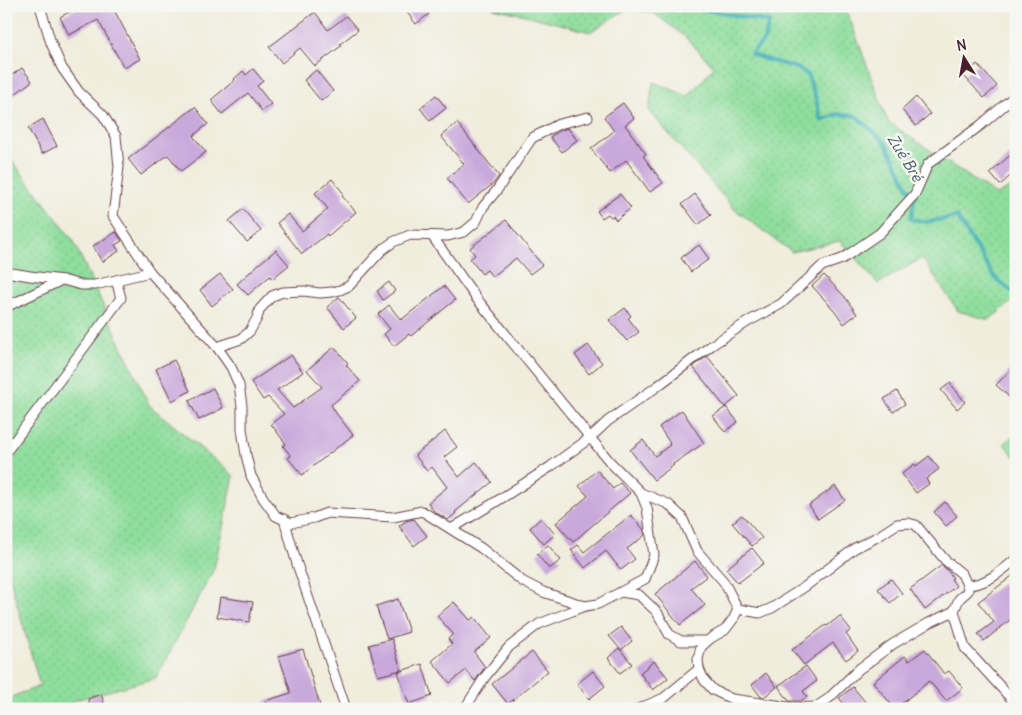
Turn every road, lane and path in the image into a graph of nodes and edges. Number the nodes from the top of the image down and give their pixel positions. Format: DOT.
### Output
graph roads {
  1 [pos="40,6"];
  2 [pos="1015,98"];
  3 [pos="588,117"];
  4 [pos="432,236"];
  5 [pos="6,272"];
  6 [pos="150,272"];
  7 [pos="63,280"];
  8 [pos="116,280"];
  9 [pos="6,307"];
  10 [pos="218,346"];
  11 [pos="590,438"];
  12 [pos="6,452"];
  13 [pos="641,492"];
  14 [pos="284,519"];
  15 [pos="451,529"];
  16 [pos="1016,559"];
  17 [pos="967,585"];
  18 [pos="621,592"];
  19 [pos="585,606"];
  20 [pos="738,609"];
  21 [pos="954,611"];
  22 [pos="707,641"];
  23 [pos="699,669"];
  24 [pos="1016,704"];
  25 [pos="753,705"];
  26 [pos="346,709"];
  27 [pos="463,709"];
  28 [pos="638,709"];
  1 -- 6 [label="street"];
  2 -- 11 [label="street"];
  3 -- 4 [label="street"];
  4 -- 10 [label="street"];
  4 -- 11 [label="street"];
  5 -- 7 [label="street"];
  6 -- 8 [label="street"];
  6 -- 10 [label="street"];
  7 -- 8 [label="street"];
  7 -- 9 [label="street"];
  8 -- 12 [label="street"];
  10 -- 14 [label="street"];
  11 -- 13 [label="street"];
  11 -- 15 [label="street"];
  13 -- 18 [label="street"];
  13 -- 20 [label="street"];
  14 -- 15 [label="street"];
  14 -- 26 [label="street"];
  15 -- 19 [label="street"];
  16 -- 17 [label="street"];
  17 -- 20 [label="street"];
  17 -- 21 [label="street"];
  18 -- 19 [label="street"];
  18 -- 22 [label="street"];
  19 -- 27 [label="street"];
  20 -- 22 [label="street"];
  21 -- 24 [label="street"];
  21 -- 25 [label="street"];
  22 -- 23 [label="street"];
  23 -- 25 [label="street"];
  23 -- 28 [label="street"];
}
